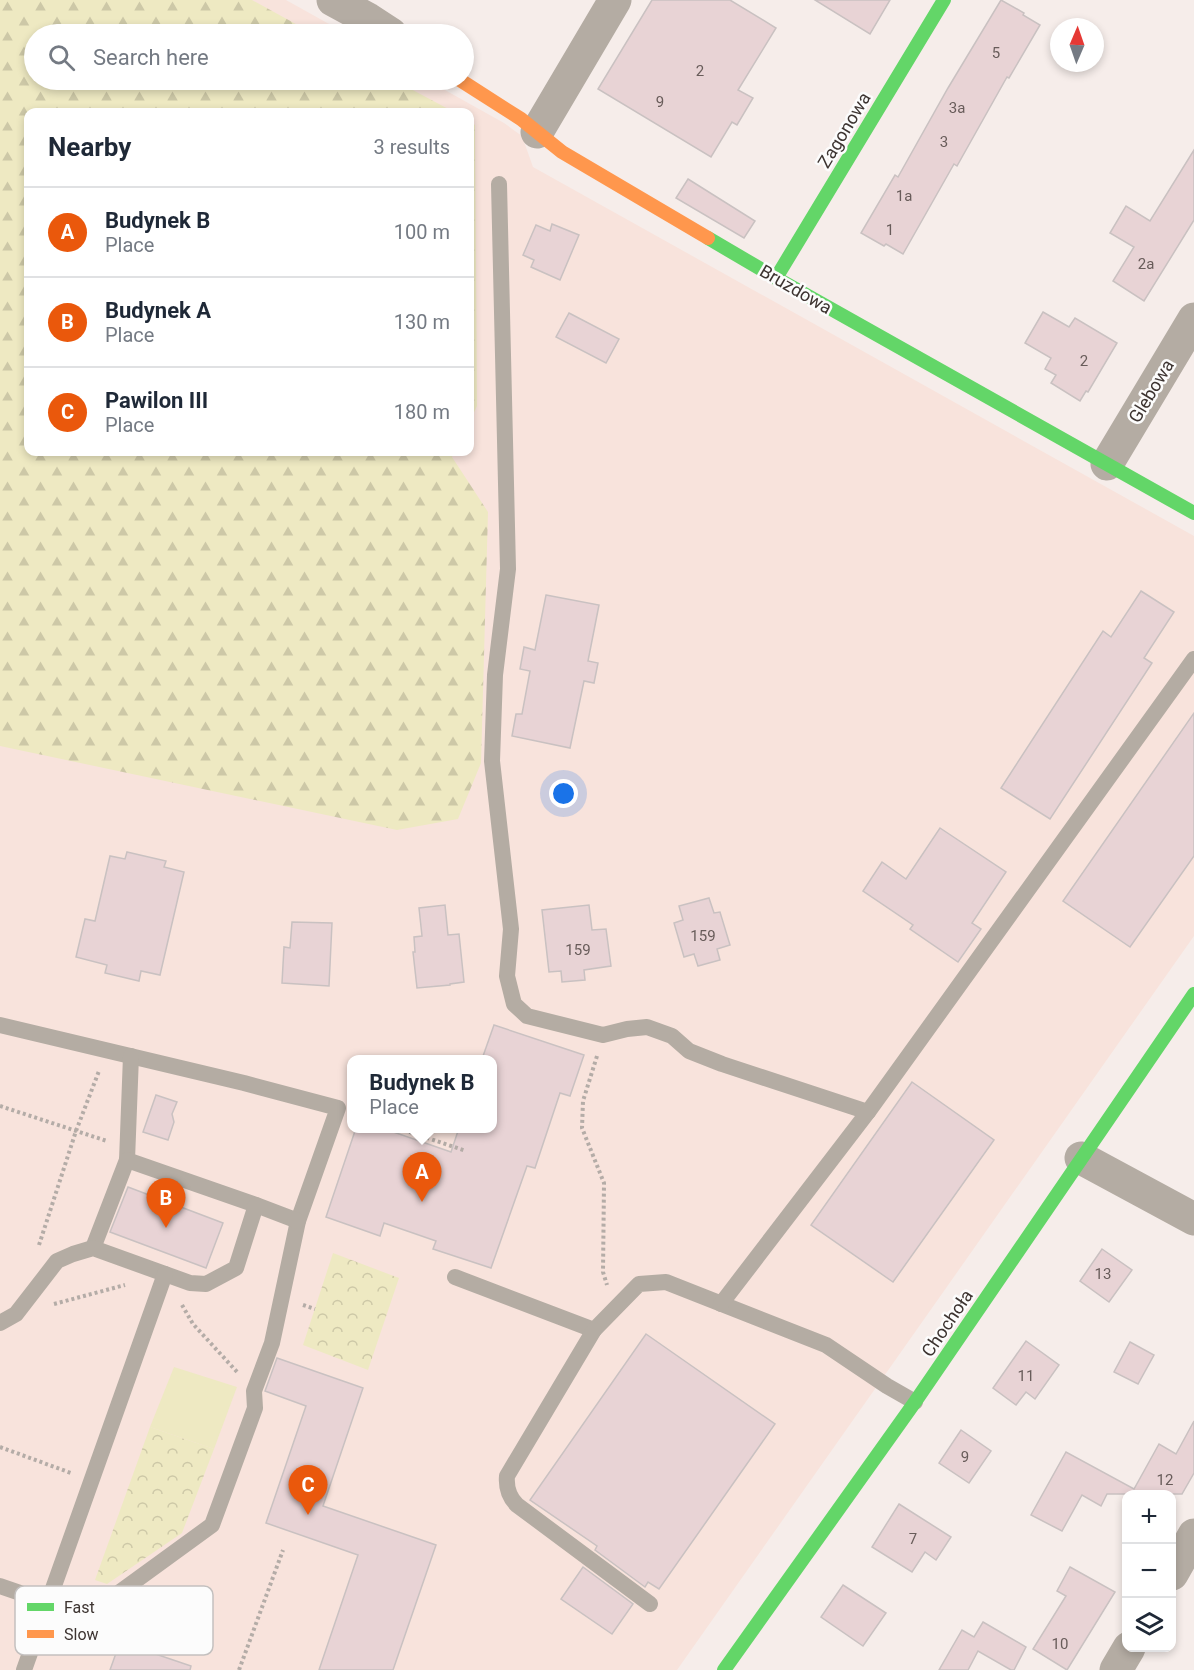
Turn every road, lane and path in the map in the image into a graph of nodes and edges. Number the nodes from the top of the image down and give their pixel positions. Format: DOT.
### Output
graph roads {
  1 [pos="333,0"];
  2 [pos="615,0"];
  3 [pos="944,0"];
  4 [pos="379,18"];
  5 [pos="474,89"];
  6 [pos="537,132"];
  7 [pos="499,184"];
  8 [pos="776,278"];
  9 [pos="1194,319"];
  10 [pos="1107,464"];
  11 [pos="1194,513"];
  12 [pos="1194,659"];
  13 [pos="1194,994"];
  14 [pos="0,1025"];
  15 [pos="603,1035"];
  16 [pos="106,1050"];
  17 [pos="131,1056"];
  18 [pos="0,1106"];
  19 [pos="868,1112"];
  20 [pos="76,1131"];
  21 [pos="413,1133"];
  22 [pos="466,1151"];
  23 [pos="127,1154"];
  24 [pos="1081,1158"];
  25 [pos="256,1205"];
  26 [pos="1194,1219"];
  27 [pos="298,1221"];
  28 [pos="93,1248"];
  29 [pos="37,1250"];
  30 [pos="165,1274"];
  31 [pos="455,1277"];
  32 [pos="721,1304"];
  33 [pos="615,1309"];
  34 [pos="16,1314"];
  35 [pos="0,1323"];
  36 [pos="594,1330"];
  37 [pos="254,1391"];
  38 [pos="915,1402"];
  39 [pos="0,1447"];
  40 [pos="91,1480"];
  41 [pos="1194,1535"];
  42 [pos="283,1550"];
  43 [pos="1176,1567"];
  44 [pos="0,1586"];
  45 [pos="54,1586"];
  46 [pos="128,1586"];
  47 [pos="15,1591"];
  48 [pos="650,1604"];
  49 [pos="1126,1652"];
  50 [pos="29,1655"];
  51 [pos="24,1670"];
  52 [pos="239,1670"];
  53 [pos="724,1670"];
  54 [pos="1116,1670"];
  1 -- 4 [label="street"];
  2 -- 6 [label="street"];
  3 -- 8 [label="street, Zagonowa"];
  5 -- 6 [label="street, Bruzdowa"];
  6 -- 8 [label="street, Bruzdowa"];
  7 -- 15 [label="lane"];
  8 -- 10 [label="street, Bruzdowa"];
  9 -- 10 [label="street, Glebowa"];
  10 -- 11 [label="street, Bruzdowa"];
  12 -- 19 [label="lane"];
  13 -- 24 [label="street, Chochoła"];
  14 -- 16 [label="lane"];
  15 -- 19 [label="lane"];
  15 -- 33 [label="path"];
  16 -- 17 [label="lane"];
  16 -- 20 [label="path"];
  17 -- 23 [label="lane"];
  17 -- 27 [label="lane"];
  18 -- 20 [label="path"];
  19 -- 32 [label="lane"];
  20 -- 23 [label="path"];
  20 -- 29 [label="path"];
  21 -- 22 [label="path"];
  23 -- 25 [label="lane"];
  23 -- 28 [label="lane"];
  24 -- 26 [label="street"];
  24 -- 38 [label="street, Chochoła"];
  25 -- 27 [label="lane"];
  25 -- 30 [label="lane"];
  27 -- 37 [label="lane"];
  28 -- 30 [label="lane"];
  28 -- 34 [label="lane"];
  30 -- 34 [label="path"];
  30 -- 37 [label="path"];
  30 -- 40 [label="lane"];
  31 -- 36 [label="lane"];
  32 -- 33 [label="lane"];
  32 -- 38 [label="lane"];
  33 -- 36 [label="lane"];
  34 -- 35 [label="lane"];
  36 -- 48 [label="lane"];
  37 -- 46 [label="lane"];
  38 -- 53 [label="street, Chochoła"];
  39 -- 40 [label="path"];
  40 -- 45 [label="lane"];
  41 -- 43 [label="street"];
  42 -- 52 [label="path"];
  44 -- 47 [label="lane"];
  49 -- 54 [label="street"];
  50 -- 51 [label="lane"];
}
